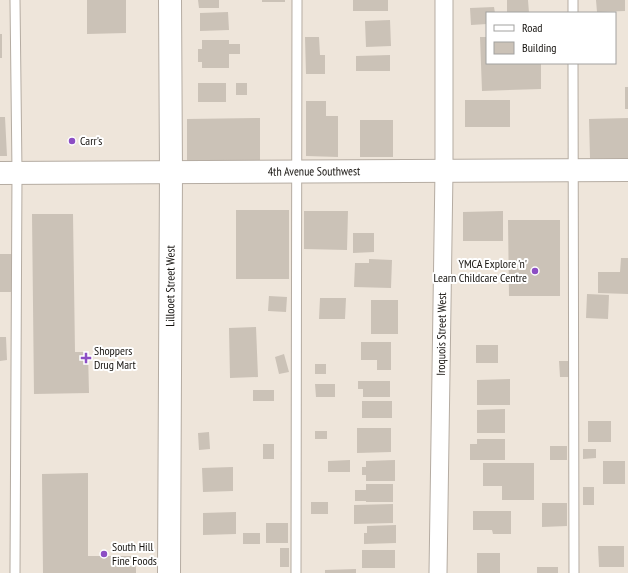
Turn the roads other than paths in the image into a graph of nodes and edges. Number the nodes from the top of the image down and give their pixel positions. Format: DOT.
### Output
graph roads {
  1 [pos="15,0"];
  2 [pos="170,0"];
  3 [pos="297,0"];
  4 [pos="444,0"];
  5 [pos="573,0"];
  6 [pos="573,12"];
  7 [pos="573,64"];
  8 [pos="296,170"];
  9 [pos="573,170"];
  10 [pos="628,170"];
  11 [pos="444,171"];
  12 [pos="171,172"];
  13 [pos="9,173"];
  14 [pos="15,573"];
  15 [pos="169,573"];
  16 [pos="296,573"];
  17 [pos="438,573"];
  18 [pos="574,573"];
  1 -- 13 [label="lane"];
  2 -- 12 [label="street, Lillooet Street West"];
  3 -- 8 [label="lane"];
  4 -- 11 [label="street, Iroquois Street West"];
  5 -- 6 [label="lane"];
  7 -- 9 [label="lane"];
  8 -- 11 [label="street, 4th Avenue Southwest"];
  8 -- 12 [label="street, 4th Avenue Southwest"];
  8 -- 16 [label="lane"];
  9 -- 10 [label="street, 4th Avenue Southwest"];
  9 -- 11 [label="street, 4th Avenue Southwest"];
  9 -- 18 [label="lane"];
  11 -- 17 [label="street, Iroquois Street West"];
  12 -- 13 [label="street, 4th Avenue Southwest"];
  12 -- 15 [label="street, Lillooet Street West"];
  13 -- 14 [label="lane"];
}
